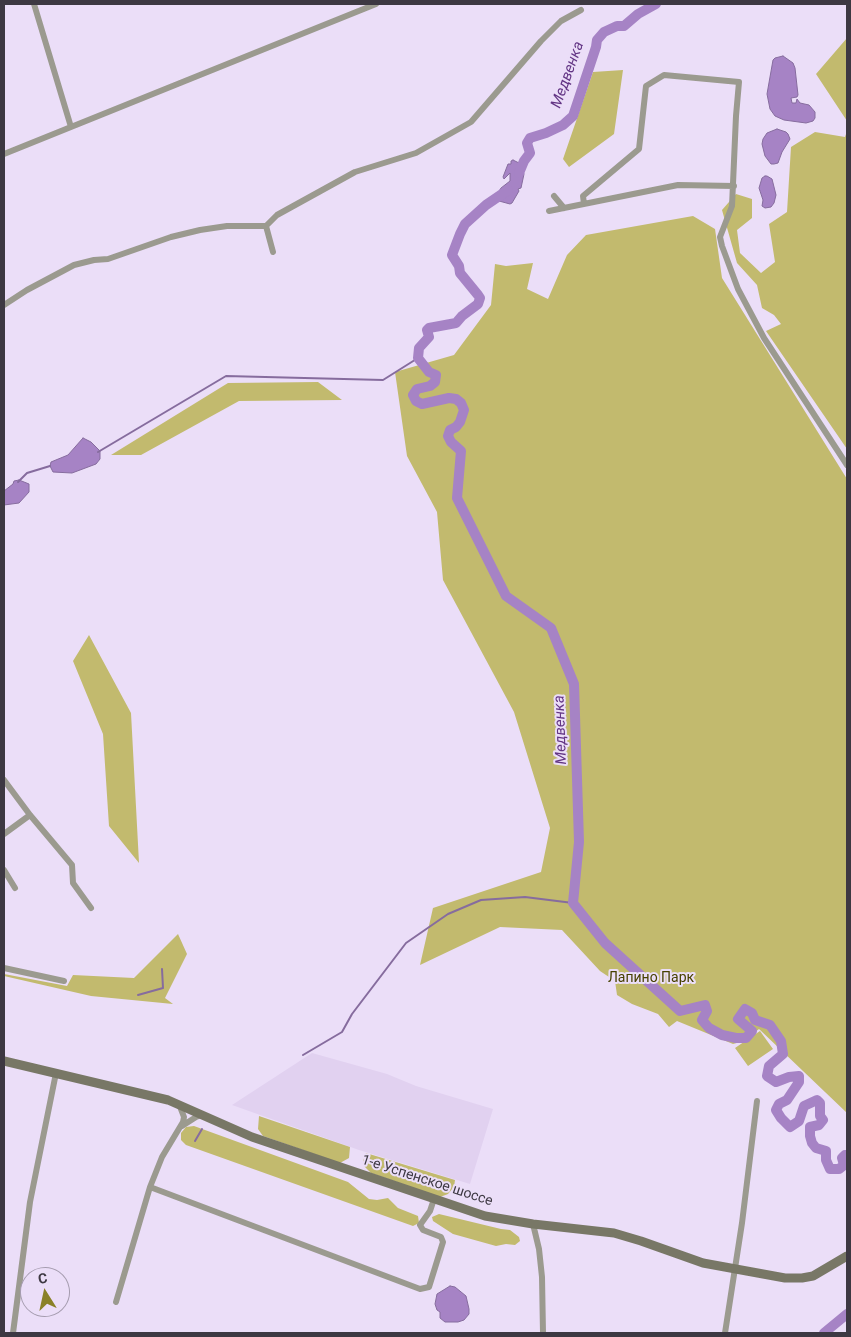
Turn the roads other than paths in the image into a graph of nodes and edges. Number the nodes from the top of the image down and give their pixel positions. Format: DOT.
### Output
graph roads {
  1 [pos="34,4"];
  2 [pos="376,4"];
  3 [pos="581,10"];
  4 [pos="71,127"];
  5 [pos="4,154"];
  6 [pos="734,186"];
  7 [pos="554,196"];
  8 [pos="584,204"];
  9 [pos="564,208"];
  10 [pos="549,211"];
  11 [pos="266,226"];
  12 [pos="273,252"];
  13 [pos="4,305"];
  14 [pos="847,465"];
  15 [pos="4,780"];
  16 [pos="30,815"];
  17 [pos="4,834"];
  18 [pos="4,870"];
  19 [pos="15,888"];
  20 [pos="91,908"];
  21 [pos="4,968"];
  22 [pos="64,981"];
  23 [pos="4,1061"];
  24 [pos="56,1073"];
  25 [pos="757,1100"];
  26 [pos="179,1104"];
  27 [pos="201,1115"];
  28 [pos="181,1126"];
  29 [pos="150,1187"];
  30 [pos="434,1199"];
  31 [pos="533,1224"];
  32 [pos="847,1256"];
  33 [pos="735,1270"];
  34 [pos="116,1302"];
  35 [pos="13,1333"];
  36 [pos="543,1333"];
  37 [pos="725,1333"];
  1 -- 4 [label="street"];
  2 -- 4 [label="street"];
  3 -- 11 [label="street"];
  4 -- 5 [label="street"];
  6 -- 8 [label="street"];
  6 -- 8 [label="street"];
  6 -- 14 [label="street"];
  7 -- 9 [label="street"];
  8 -- 9 [label="street"];
  9 -- 10 [label="street"];
  11 -- 12 [label="street"];
  11 -- 13 [label="street"];
  15 -- 16 [label="street"];
  16 -- 17 [label="street"];
  16 -- 20 [label="street"];
  18 -- 19 [label="street"];
  21 -- 22 [label="street"];
  23 -- 24 [label="main road, 1-е Успенское шоссе"];
  24 -- 26 [label="main road, 1-е Успенское шоссе"];
  24 -- 35 [label="street"];
  25 -- 33 [label="street"];
  26 -- 27 [label="main road, 1-е Успенское шоссе"];
  26 -- 28 [label="street"];
  27 -- 28 [label="street"];
  27 -- 30 [label="main road, 1-е Успенское шоссе"];
  28 -- 29 [label="street"];
  29 -- 30 [label="street"];
  29 -- 34 [label="street"];
  30 -- 31 [label="main road, 1-е Успенское шоссе"];
  31 -- 33 [label="main road, 1-е Успенское шоссе"];
  31 -- 36 [label="street"];
  32 -- 33 [label="main road, 1-е Успенское шоссе"];
  33 -- 37 [label="street"];
}
